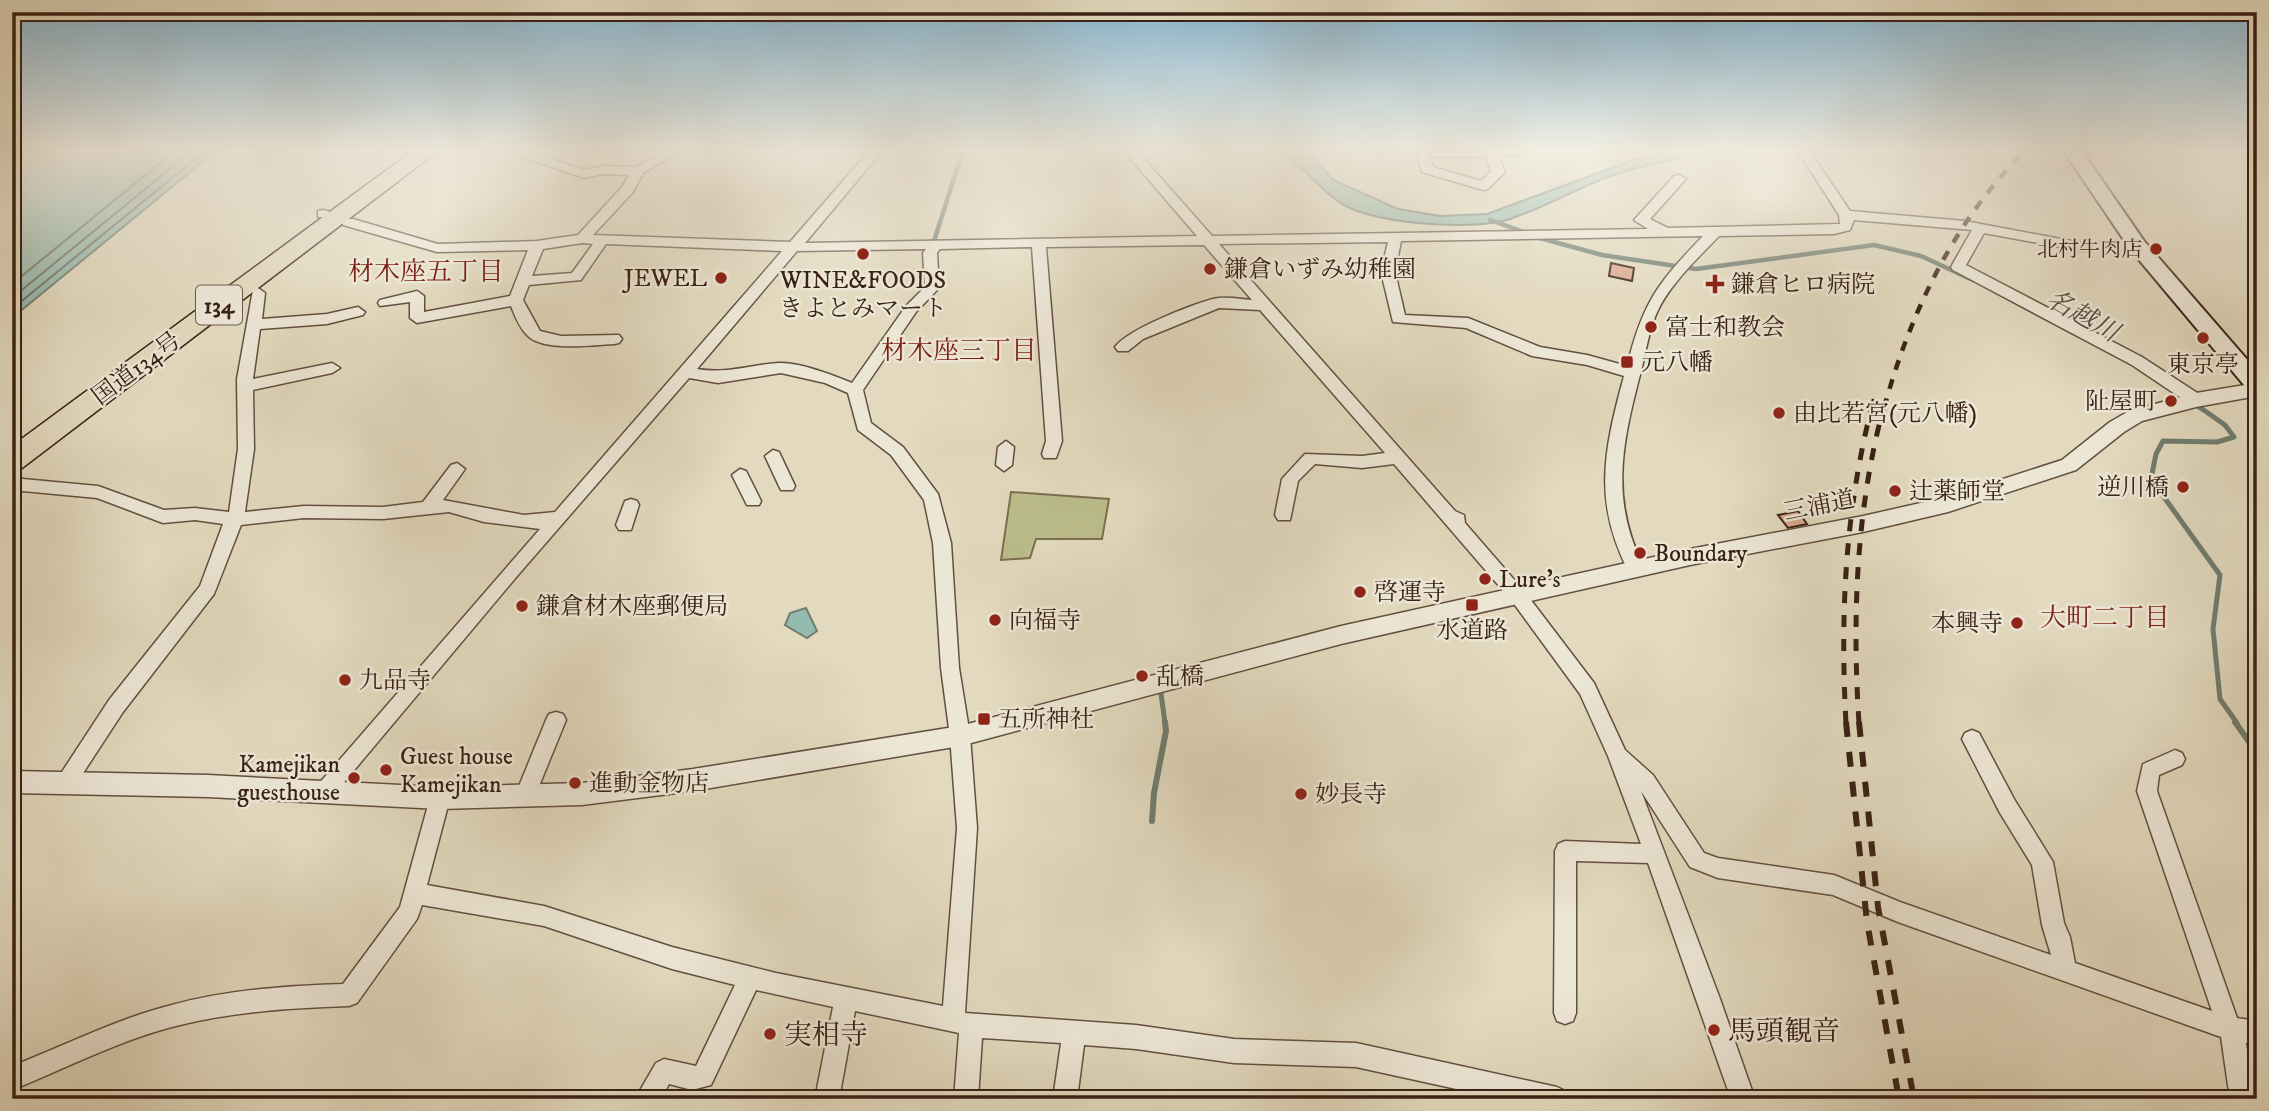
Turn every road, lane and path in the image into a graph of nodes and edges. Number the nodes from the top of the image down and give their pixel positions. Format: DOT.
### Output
graph roads {
  1 [pos="359,202"];
  2 [pos="616,202"];
  3 [pos="833,202"];
  4 [pos="1173,202"];
  5 [pos="1658,202"];
  6 [pos="1837,202"];
  7 [pos="2107,202"];
  8 [pos="1846,215"];
  9 [pos="348,222"];
  10 [pos="1980,228"];
  11 [pos="1714,233"];
  12 [pos="1669,234"];
  13 [pos="582,239"];
  14 [pos="603,239"];
  15 [pos="1395,239"];
  16 [pos="1206,240"];
  17 [pos="1039,244"];
  18 [pos="537,245"];
  19 [pos="929,246"];
  20 [pos="2137,246"];
  21 [pos="795,247"];
  22 [pos="525,281"];
  23 [pos="258,293"];
  24 [pos="516,300"];
  25 [pos="385,303"];
  26 [pos="1262,305"];
  27 [pos="358,312"];
  28 [pos="255,324"];
  29 [pos="614,339"];
  30 [pos="1123,347"];
  31 [pos="332,368"];
  32 [pos="685,372"];
  33 [pos="1632,373"];
  34 [pos="245,386"];
  35 [pos="2257,387"];
  36 [pos="855,390"];
  37 [pos="2191,402"];
  38 [pos="1006,447"];
  39 [pos="1050,454"];
  40 [pos="773,456"];
  41 [pos="1397,458"];
  42 [pos="12,461"];
  43 [pos="1004,465"];
  44 [pos="457,469"];
  45 [pos="740,475"];
  46 [pos="19,485"];
  47 [pos="787,486"];
  48 [pos="753,501"];
  49 [pos="631,505"];
  50 [pos="428,508"];
  51 [pos="1284,514"];
  52 [pos="561,517"];
  53 [pos="236,519"];
  54 [pos="625,525"];
  55 [pos="1636,569"];
  56 [pos="1518,596"];
  57 [pos="556,720"];
  58 [pos="960,736"];
  59 [pos="1972,739"];
  60 [pos="1618,756"];
  61 [pos="2175,759"];
  62 [pos="12,782"];
  63 [pos="65,783"];
  64 [pos="323,793"];
  65 [pos="525,796"];
  66 [pos="440,798"];
  67 [pos="1655,853"];
  68 [pos="414,893"];
  69 [pos="2065,971"];
  70 [pos="750,977"];
  71 [pos="846,998"];
  72 [pos="1566,1013"];
  73 [pos="962,1023"];
  74 [pos="2228,1028"];
  75 [pos="1074,1033"];
  76 [pos="2257,1033"];
  77 [pos="12,1078"];
  78 [pos="647,1099"];
  79 [pos="827,1099"];
  80 [pos="966,1099"];
  81 [pos="1065,1099"];
  82 [pos="1557,1099"];
  83 [pos="1743,1099"];
  84 [pos="2242,1099"];
  1 -- 42 [label="highway, 国道134号 / 134"];
  2 -- 13 [label="street"];
  3 -- 21 [label="street"];
  4 -- 16 [label="street"];
  5 -- 12 [label="street"];
  6 -- 8 [label="street"];
  7 -- 20 [label="main road"];
  8 -- 10 [label="street"];
  8 -- 11 [label="street"];
  9 -- 18 [label="street"];
  10 -- 20 [label="street"];
  10 -- 37 [label="street"];
  11 -- 12 [label="street"];
  11 -- 33 [label="street"];
  12 -- 15 [label="street"];
  13 -- 14 [label="street"];
  13 -- 18 [label="street"];
  14 -- 21 [label="street"];
  14 -- 22 [label="street"];
  15 -- 16 [label="street"];
  15 -- 33 [label="street"];
  16 -- 17 [label="street"];
  16 -- 26 [label="street"];
  17 -- 19 [label="street"];
  17 -- 39 [label="street"];
  18 -- 22 [label="street"];
  19 -- 21 [label="street"];
  19 -- 36 [label="street"];
  20 -- 35 [label="main road"];
  21 -- 32 [label="street"];
  22 -- 24 [label="street"];
  23 -- 28 [label="street"];
  24 -- 25 [label="street"];
  24 -- 29 [label="street"];
  26 -- 30 [label="street"];
  26 -- 41 [label="street"];
  27 -- 28 [label="street"];
  28 -- 34 [label="street"];
  31 -- 34 [label="street"];
  32 -- 36 [label="street"];
  32 -- 52 [label="street"];
  33 -- 55 [label="street"];
  34 -- 53 [label="street"];
  35 -- 37 [label="street, 三浦道"];
  36 -- 58 [label="street"];
  37 -- 55 [label="street, 三浦道"];
  38 -- 43 [label="street"];
  40 -- 47 [label="street"];
  41 -- 51 [label="street"];
  41 -- 56 [label="street"];
  44 -- 50 [label="street"];
  45 -- 48 [label="street"];
  46 -- 53 [label="street"];
  49 -- 54 [label="street"];
  50 -- 52 [label="street"];
  50 -- 53 [label="street"];
  52 -- 64 [label="street"];
  53 -- 63 [label="street"];
  55 -- 56 [label="street, 三浦道"];
  56 -- 58 [label="street, 三浦道"];
  56 -- 60 [label="street"];
  57 -- 65 [label="street"];
  58 -- 65 [label="street, 三浦道"];
  58 -- 73 [label="street"];
  59 -- 69 [label="street"];
  60 -- 67 [label="street"];
  60 -- 69 [label="street"];
  61 -- 74 [label="street"];
  62 -- 63 [label="street, 三浦道"];
  63 -- 64 [label="street, 三浦道"];
  64 -- 66 [label="street, 三浦道"];
  65 -- 66 [label="street, 三浦道"];
  66 -- 68 [label="street"];
  67 -- 72 [label="street"];
  67 -- 83 [label="street"];
  68 -- 70 [label="street"];
  68 -- 77 [label="street"];
  69 -- 74 [label="street"];
  70 -- 71 [label="street"];
  70 -- 78 [label="street"];
  71 -- 73 [label="street"];
  71 -- 79 [label="street"];
  73 -- 75 [label="street"];
  73 -- 80 [label="street"];
  74 -- 76 [label="street"];
  74 -- 84 [label="street"];
  75 -- 81 [label="street"];
  75 -- 82 [label="street"];
}
